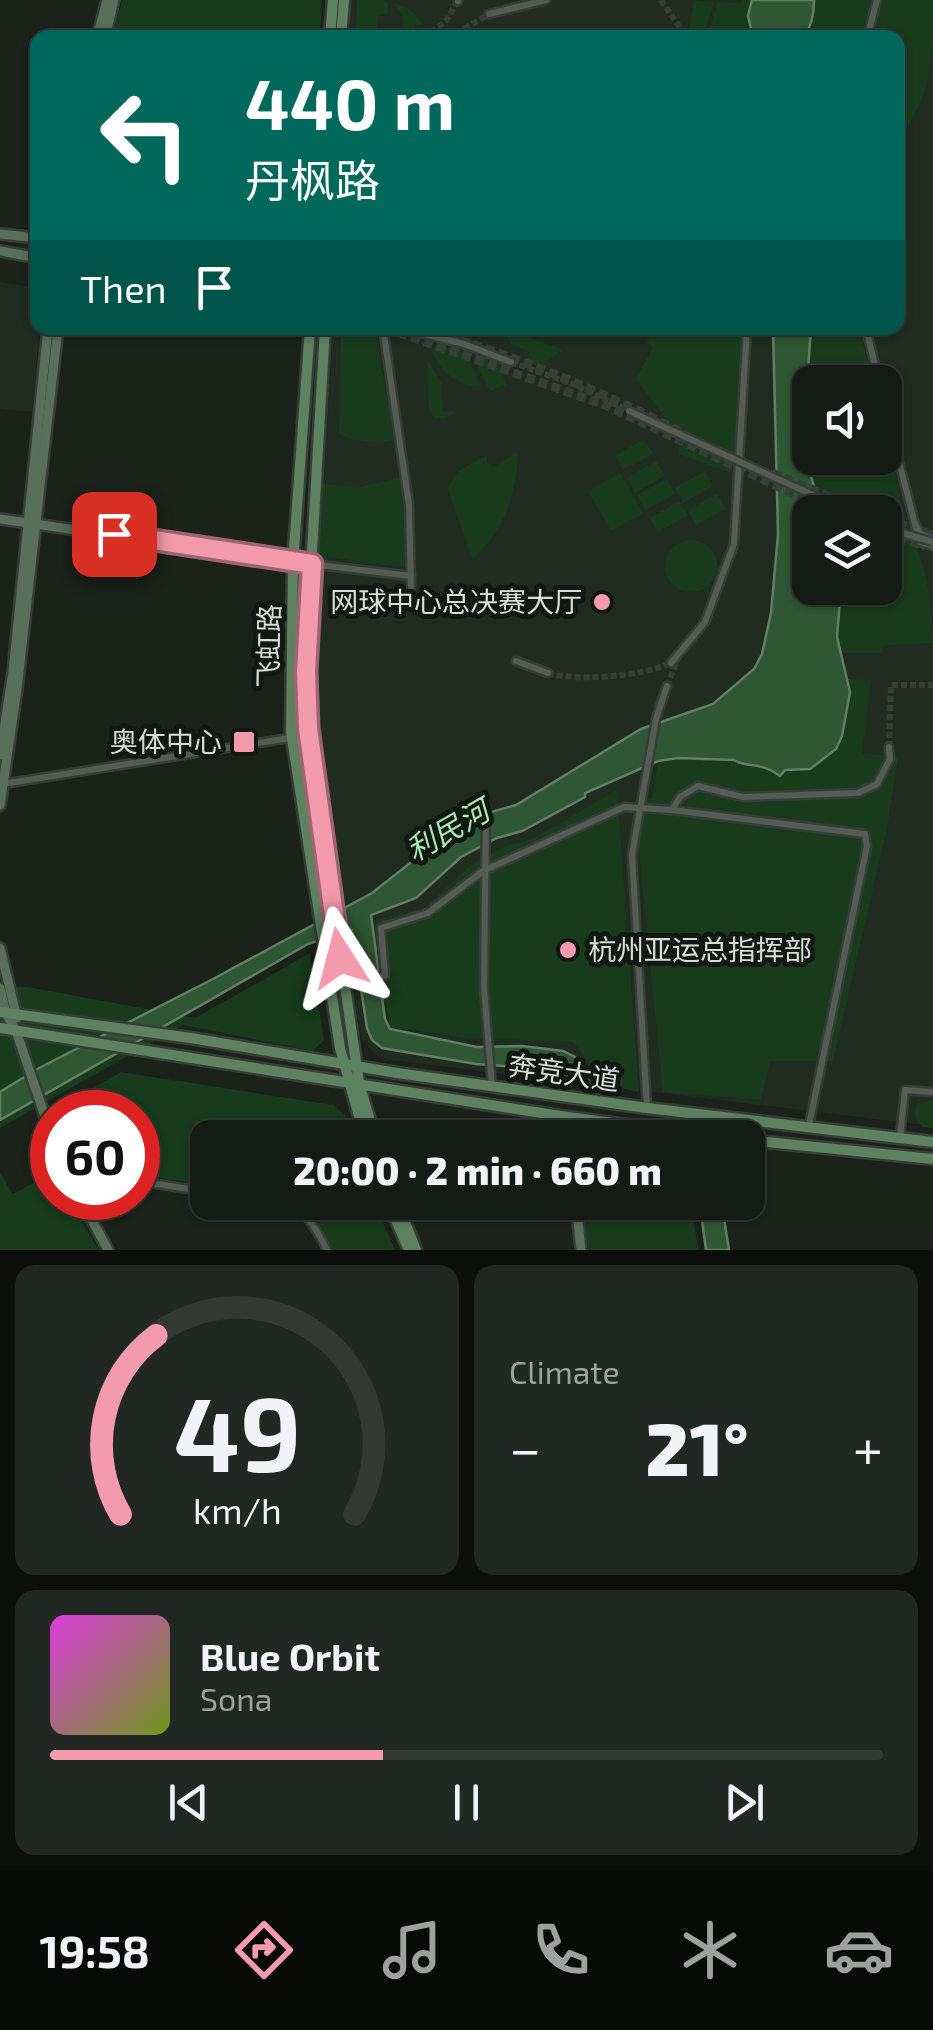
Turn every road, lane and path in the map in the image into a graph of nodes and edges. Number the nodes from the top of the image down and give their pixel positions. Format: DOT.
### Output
graph roads {
  1 [pos="111,0"];
  2 [pos="333,0"];
  3 [pos="344,0"];
  4 [pos="546,0"];
  5 [pos="877,0"];
  6 [pos="489,14"];
  7 [pos="100,30"];
  8 [pos="106,30"];
  9 [pos="331,30"];
  10 [pos="342,30"];
  11 [pos="868,30"];
  12 [pos="0,234"];
  13 [pos="30,237"];
  14 [pos="0,250"];
  15 [pos="30,256"];
  16 [pos="47,335"];
  17 [pos="57,335"];
  18 [pos="309,335"];
  19 [pos="325,335"];
  20 [pos="384,335"];
  21 [pos="429,335"];
  22 [pos="747,335"];
  23 [pos="868,335"];
  24 [pos="511,362"];
  25 [pos="875,365"];
  26 [pos="628,411"];
  27 [pos="902,473"];
  28 [pos="813,495"];
  29 [pos="0,518"];
  30 [pos="31,523"];
  31 [pos="902,533"];
  32 [pos="933,542"];
  33 [pos="292,562"];
  34 [pos="312,564"];
  35 [pos="411,576"];
  36 [pos="411,587"];
  37 [pos="516,661"];
  38 [pos="675,661"];
  39 [pos="548,673"];
  40 [pos="667,686"];
  41 [pos="308,735"];
  42 [pos="292,737"];
  43 [pos="889,747"];
  44 [pos="0,755"];
  45 [pos="3,784"];
  46 [pos="0,805"];
  47 [pos="486,808"];
  48 [pos="641,810"];
  49 [pos="672,810"];
  50 [pos="483,870"];
  51 [pos="0,948"];
  52 [pos="348,978"];
  53 [pos="0,988"];
  54 [pos="8,1014"];
  55 [pos="0,1028"];
  56 [pos="16,1031"];
  57 [pos="350,1066"];
  58 [pos="354,1082"];
  59 [pos="492,1086"];
  60 [pos="36,1090"];
  61 [pos="933,1092"];
  62 [pos="647,1108"];
  63 [pos="361,1120"];
  64 [pos="368,1120"];
  65 [pos="590,1120"];
  66 [pos="810,1125"];
  67 [pos="900,1137"];
  68 [pos="765,1142"];
  69 [pos="933,1142"];
  70 [pos="933,1159"];
  71 [pos="160,1184"];
  72 [pos="190,1189"];
  73 [pos="92,1220"];
  74 [pos="311,1220"];
  75 [pos="396,1220"];
  76 [pos="404,1220"];
  77 [pos="578,1220"];
  78 [pos="108,1250"];
  79 [pos="327,1250"];
  80 [pos="409,1250"];
  81 [pos="416,1250"];
  82 [pos="581,1250"];
  1 -- 7 [label="main road"];
  1 -- 8 [label="main road"];
  2 -- 9 [label="main road"];
  3 -- 10 [label="main road"];
  4 -- 6 [label="street"];
  5 -- 11 [label="street"];
  12 -- 13 [label="main road"];
  14 -- 15 [label="main road"];
  16 -- 30 [label="main road"];
  17 -- 30 [label="main road"];
  18 -- 33 [label="main road, 飞虹路"];
  19 -- 34 [label="main road, 飞虹路"];
  20 -- 35 [label="street"];
  21 -- 24 [label="street"];
  22 -- 38 [label="street"];
  23 -- 25 [label="street"];
  26 -- 28 [label="street, bridge"];
  27 -- 32 [label="street"];
  29 -- 30 [label="main road"];
  30 -- 33 [label="main road"];
  30 -- 44 [label="main road"];
  30 -- 45 [label="main road"];
  31 -- 32 [label="street, bridge"];
  33 -- 34 [label="main road"];
  33 -- 42 [label="main road, 飞虹路"];
  34 -- 35 [label="street"];
  34 -- 41 [label="main road, 飞虹路"];
  35 -- 36 [label="street"];
  37 -- 39 [label="street"];
  40 -- 48 [label="street"];
  41 -- 42 [label="street"];
  41 -- 52 [label="main road, 飞虹路"];
  42 -- 45 [label="street"];
  42 -- 57 [label="main road, 飞虹路"];
  43 -- 49 [label="street"];
  45 -- 46 [label="main road"];
  47 -- 50 [label="street"];
  48 -- 49 [label="street"];
  48 -- 50 [label="street"];
  48 -- 62 [label="street"];
  49 -- 66 [label="street"];
  50 -- 52 [label="street"];
  50 -- 59 [label="street"];
  51 -- 54 [label="main road"];
  52 -- 57 [label="main road, 飞虹路"];
  53 -- 54 [label="main road"];
  54 -- 56 [label="main road"];
  54 -- 57 [label="main road, 奔竞大道"];
  55 -- 56 [label="main road"];
  56 -- 58 [label="main road, 奔竞大道"];
  56 -- 60 [label="main road"];
  57 -- 58 [label="main road, 飞虹路"];
  57 -- 59 [label="main road, 奔竞大道"];
  58 -- 63 [label="main road, 飞虹路"];
  58 -- 64 [label="main road, 飞虹路"];
  58 -- 65 [label="main road, 奔竞大道"];
  59 -- 62 [label="main road, 奔竞大道"];
  61 -- 67 [label="street"];
  62 -- 66 [label="main road, 奔竞大道"];
  66 -- 67 [label="main road, 奔竞大道"];
  67 -- 69 [label="main road, 奔竞大道"];
  68 -- 70 [label="main road"];
  71 -- 72 [label="street"];
  73 -- 78 [label="main road"];
  74 -- 79 [label="street"];
  75 -- 80 [label="main road"];
  76 -- 81 [label="main road"];
  77 -- 82 [label="main road"];
}
